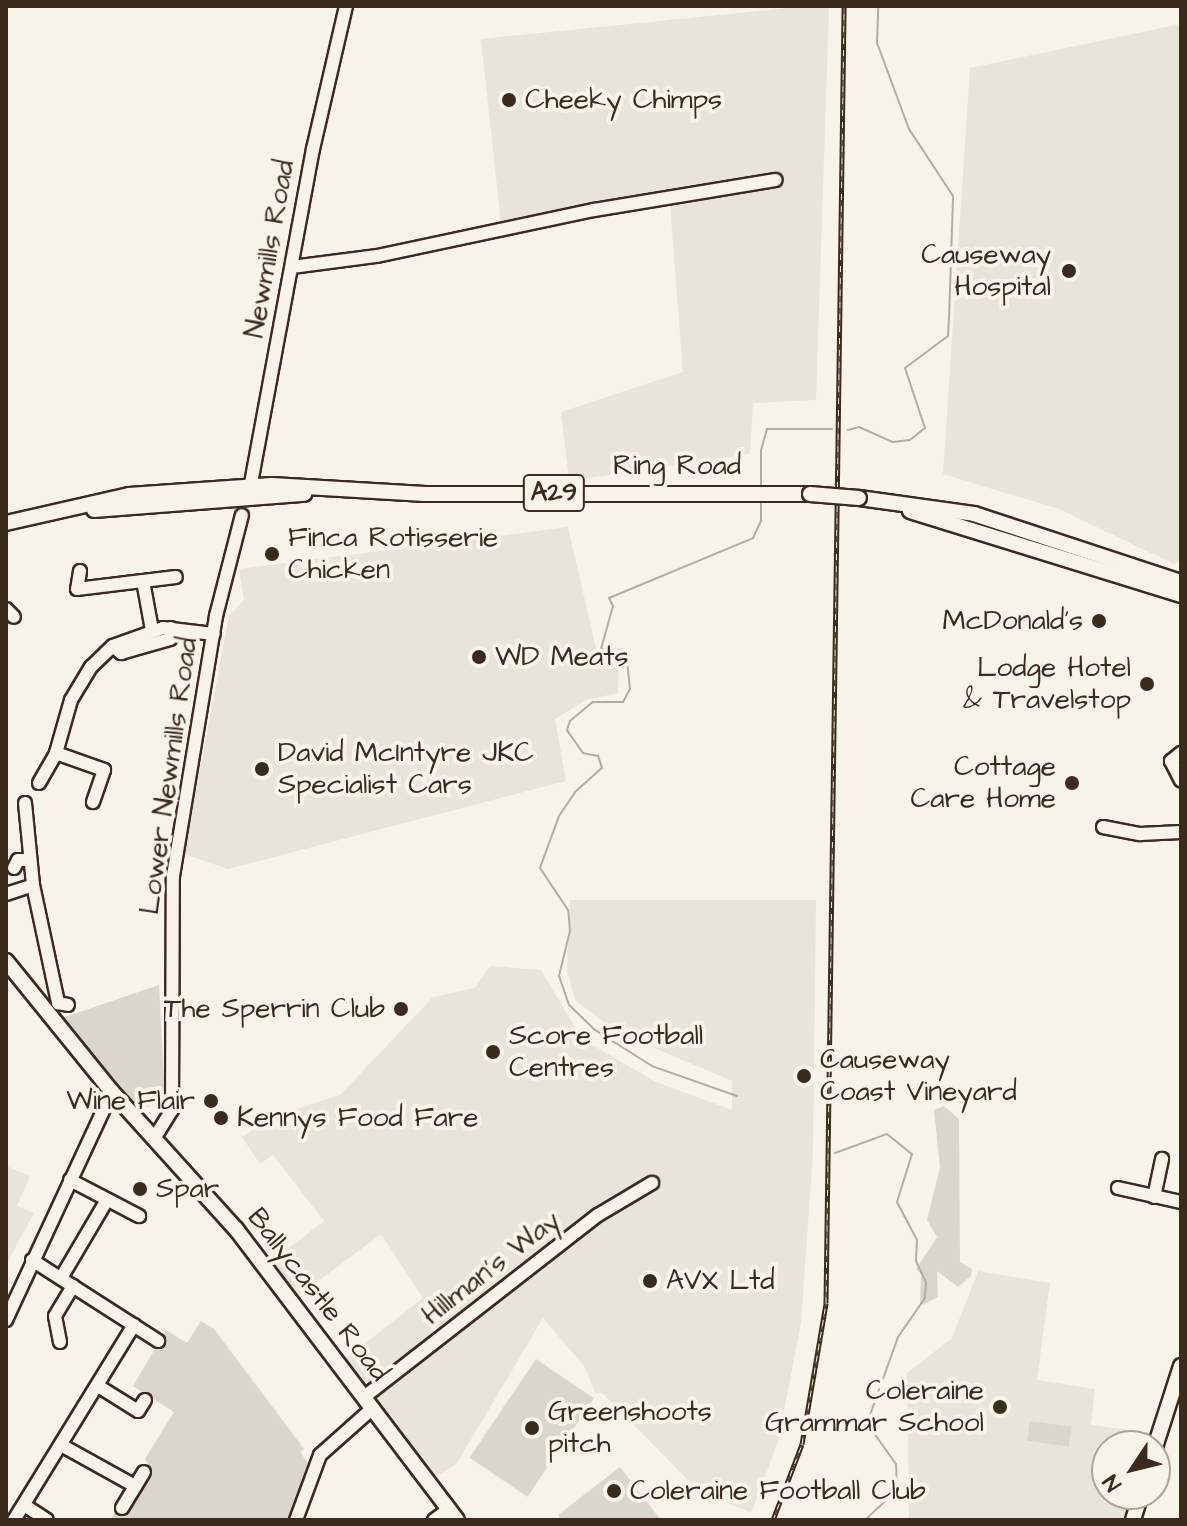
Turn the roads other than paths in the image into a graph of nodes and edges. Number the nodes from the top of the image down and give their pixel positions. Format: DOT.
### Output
graph roads {
  1 [pos="346,6"];
  2 [pos="776,180"];
  3 [pos="292,267"];
  4 [pos="247,501"];
  5 [pos="889,503"];
  6 [pos="913,504"];
  7 [pos="6,523"];
  8 [pos="1035,541"];
  9 [pos="80,571"];
  10 [pos="176,577"];
  11 [pos="143,581"];
  12 [pos="1181,582"];
  13 [pos="1181,595"];
  14 [pos="171,628"];
  15 [pos="152,630"];
  16 [pos="214,634"];
  17 [pos="113,646"];
  18 [pos="56,753"];
  19 [pos="1181,753"];
  20 [pos="1181,781"];
  21 [pos="39,783"];
  22 [pos="93,802"];
  23 [pos="25,803"];
  24 [pos="1103,827"];
  25 [pos="1181,832"];
  26 [pos="30,860"];
  27 [pos="14,868"];
  28 [pos="33,885"];
  29 [pos="6,894"];
  30 [pos="45,944"];
  31 [pos="30,945"];
  32 [pos="6,961"];
  33 [pos="68,1005"];
  34 [pos="112,1092"];
  35 [pos="155,1137"];
  36 [pos="1162,1159"];
  37 [pos="70,1180"];
  38 [pos="652,1183"];
  39 [pos="1154,1197"];
  40 [pos="107,1200"];
  41 [pos="1181,1202"];
  42 [pos="1123,1205"];
  43 [pos="139,1216"];
  44 [pos="32,1260"];
  45 [pos="61,1278"];
  46 [pos="73,1286"];
  47 [pos="6,1320"];
  48 [pos="134,1325"];
  49 [pos="158,1341"];
  50 [pos="60,1342"];
  51 [pos="1181,1366"];
  52 [pos="98,1386"];
  53 [pos="145,1400"];
  54 [pos="368,1403"];
  55 [pos="1160,1430"];
  56 [pos="61,1445"];
  57 [pos="144,1472"];
  58 [pos="135,1486"];
  59 [pos="24,1505"];
  60 [pos="122,1508"];
  61 [pos="453,1515"];
  62 [pos="14,1520"];
  63 [pos="47,1520"];
  64 [pos="296,1520"];
  65 [pos="434,1520"];
  1 -- 3 [label="street, Newmills Road"];
  2 -- 3 [label="street"];
  3 -- 4 [label="street, Newmills Road"];
  4 -- 5 [label="main road, Ring Road / A29, bridge"];
  4 -- 7 [label="main road, Ring Road / A29"];
  4 -- 16 [label="street, Lower Newmills Road"];
  5 -- 6 [label="main road, Ring Road / A29"];
  5 -- 13 [label="main road, Ring Road / A29"];
  6 -- 8 [label="main road"];
  6 -- 12 [label="main road, Ring Road / A29"];
  9 -- 11 [label="street"];
  10 -- 11 [label="street"];
  11 -- 15 [label="street"];
  14 -- 15 [label="street"];
  14 -- 16 [label="street"];
  14 -- 17 [label="street"];
  15 -- 17 [label="street"];
  16 -- 35 [label="street, Lower Newmills Road"];
  17 -- 18 [label="street"];
  18 -- 21 [label="street"];
  18 -- 22 [label="street"];
  19 -- 20 [label="street"];
  23 -- 26 [label="street"];
  24 -- 25 [label="street"];
  26 -- 27 [label="street"];
  26 -- 28 [label="street"];
  28 -- 29 [label="street"];
  28 -- 30 [label="street"];
  30 -- 31 [label="street"];
  30 -- 33 [label="street"];
  32 -- 34 [label="main road, Ballycastle Road"];
  34 -- 35 [label="main road, Ballycastle Road"];
  34 -- 37 [label="street"];
  35 -- 54 [label="main road, Ballycastle Road"];
  36 -- 39 [label="street"];
  37 -- 40 [label="street"];
  37 -- 44 [label="street"];
  38 -- 54 [label="street, Hillman's Way"];
  39 -- 41 [label="street"];
  39 -- 42 [label="street"];
  40 -- 43 [label="street"];
  40 -- 45 [label="street"];
  44 -- 45 [label="street"];
  44 -- 47 [label="street"];
  45 -- 46 [label="street"];
  46 -- 48 [label="street"];
  46 -- 50 [label="street"];
  48 -- 49 [label="street"];
  48 -- 52 [label="street"];
  51 -- 55 [label="main road"];
  52 -- 53 [label="street"];
  52 -- 56 [label="street"];
  54 -- 61 [label="main road, Ballycastle Road"];
  54 -- 64 [label="street, Hillman's Way"];
  56 -- 58 [label="street"];
  56 -- 59 [label="street"];
  57 -- 58 [label="street"];
  58 -- 60 [label="street"];
  59 -- 62 [label="street"];
  59 -- 63 [label="street"];
  61 -- 65 [label="street"];
}
